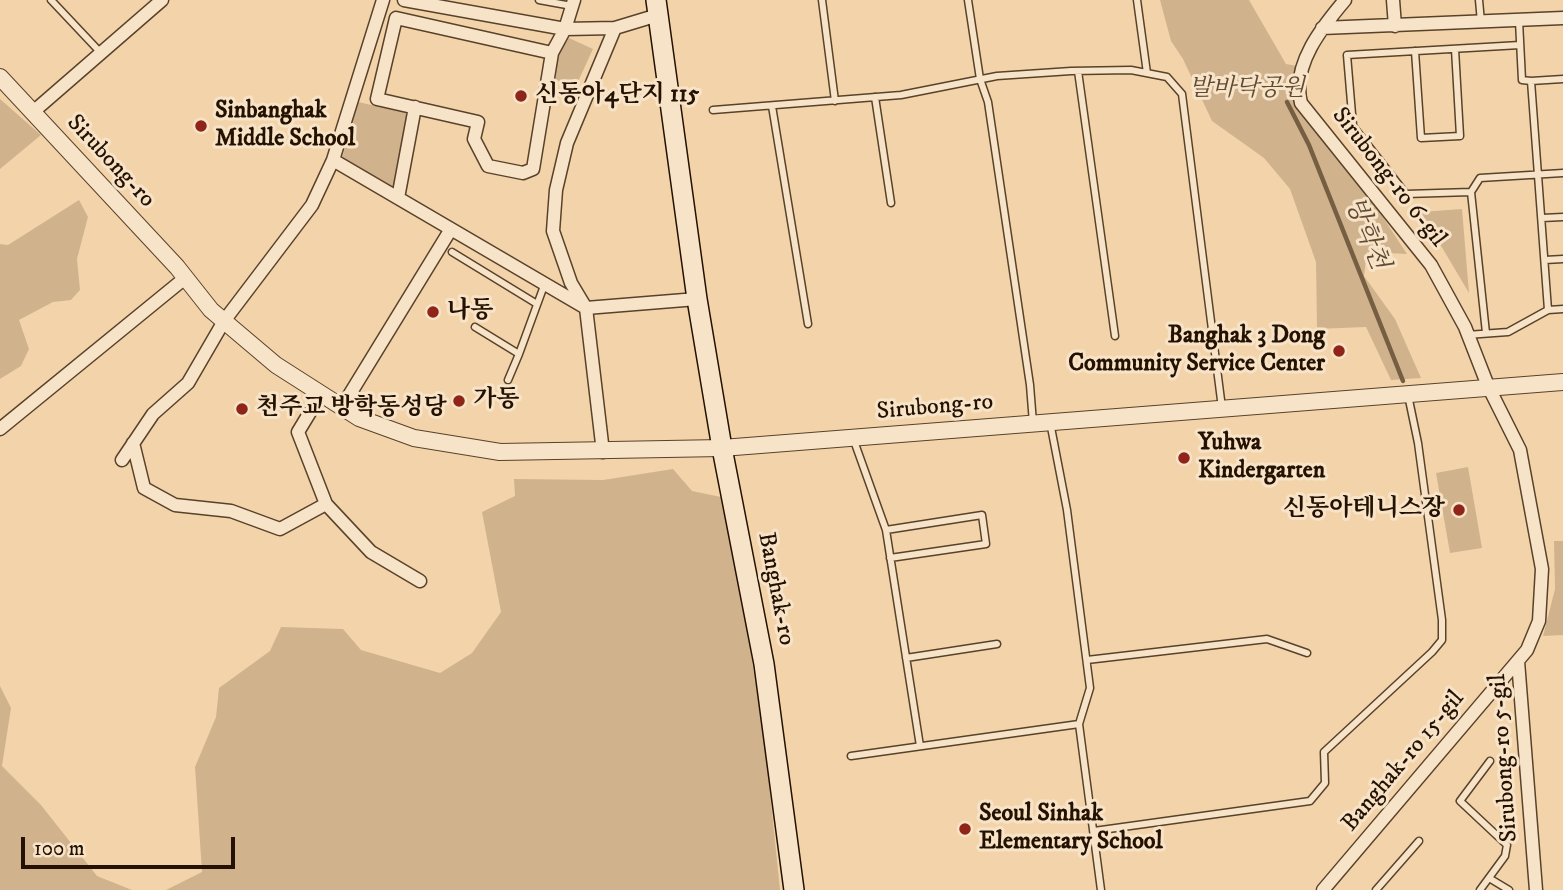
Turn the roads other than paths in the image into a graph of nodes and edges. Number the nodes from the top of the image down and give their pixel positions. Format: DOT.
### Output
graph roads {
  1 [pos="51,0"];
  2 [pos="162,0"];
  3 [pos="383,0"];
  4 [pos="404,0"];
  5 [pos="539,0"];
  6 [pos="822,0"];
  7 [pos="968,0"];
  8 [pos="1137,0"];
  9 [pos="1345,0"];
  10 [pos="1393,0"];
  11 [pos="1479,0"];
  12 [pos="573,3"];
  13 [pos="657,7"];
  14 [pos="1563,18"];
  15 [pos="1519,21"];
  16 [pos="1481,22"];
  17 [pos="1395,26"];
  18 [pos="615,28"];
  19 [pos="1322,28"];
  20 [pos="565,29"];
  21 [pos="1520,46"];
  22 [pos="1455,49"];
  23 [pos="1415,51"];
  24 [pos="101,53"];
  25 [pos="552,53"];
  26 [pos="1079,71"];
  27 [pos="1147,73"];
  28 [pos="0,77"];
  29 [pos="980,79"];
  30 [pos="1563,79"];
  31 [pos="1531,81"];
  32 [pos="875,97"];
  33 [pos="835,101"];
  34 [pos="772,106"];
  35 [pos="415,107"];
  36 [pos="713,110"];
  37 [pos="33,112"];
  38 [pos="333,160"];
  39 [pos="1563,173"];
  40 [pos="1538,174"];
  41 [pos="1471,192"];
  42 [pos="398,198"];
  43 [pos="891,203"];
  44 [pos="1563,217"];
  45 [pos="1542,218"];
  46 [pos="452,229"];
  47 [pos="452,253"];
  48 [pos="1563,259"];
  49 [pos="1545,260"];
  50 [pos="185,278"];
  51 [pos="545,283"];
  52 [pos="697,299"];
  53 [pos="537,304"];
  54 [pos="586,308"];
  55 [pos="1563,309"];
  56 [pos="1548,310"];
  57 [pos="224,321"];
  58 [pos="808,324"];
  59 [pos="475,327"];
  60 [pos="1486,332"];
  61 [pos="1467,335"];
  62 [pos="1115,336"];
  63 [pos="519,354"];
  64 [pos="508,380"];
  65 [pos="1563,382"];
  66 [pos="1488,386"];
  67 [pos="1408,393"];
  68 [pos="321,394"];
  69 [pos="342,407"];
  70 [pos="1222,408"];
  71 [pos="1050,422"];
  72 [pos="1033,423"];
  73 [pos="0,429"];
  74 [pos="853,438"];
  75 [pos="133,443"];
  76 [pos="722,448"];
  77 [pos="603,452"];
  78 [pos="122,460"];
  79 [pos="326,504"];
  80 [pos="886,530"];
  81 [pos="890,558"];
  82 [pos="420,581"];
  83 [pos="998,644"];
  84 [pos="1307,653"];
  85 [pos="906,658"];
  86 [pos="1087,660"];
  87 [pos="1518,661"];
  88 [pos="1079,723"];
  89 [pos="920,746"];
  90 [pos="851,756"];
  91 [pos="1490,761"];
  92 [pos="1094,831"];
  93 [pos="1419,841"];
  94 [pos="1489,878"];
  95 [pos="794,890"];
  96 [pos="1101,890"];
  97 [pos="1323,890"];
  98 [pos="1376,890"];
  99 [pos="1480,890"];
  100 [pos="1509,890"];
  101 [pos="1536,890"];
  1 -- 24 [label="lane"];
  2 -- 24 [label="street"];
  3 -- 38 [label="street"];
  4 -- 20 [label="street"];
  5 -- 12 [label="lane"];
  6 -- 33 [label="lane"];
  7 -- 29 [label="lane"];
  8 -- 27 [label="lane"];
  9 -- 19 [label="street, Sirubong-ro 6-gil"];
  10 -- 17 [label="street"];
  11 -- 16 [label="lane"];
  12 -- 20 [label="street"];
  13 -- 18 [label="street"];
  13 -- 52 [label="main road, Banghak-ro"];
  14 -- 15 [label="street"];
  15 -- 16 [label="street"];
  15 -- 21 [label="lane"];
  16 -- 17 [label="street"];
  17 -- 19 [label="street"];
  18 -- 20 [label="street"];
  18 -- 54 [label="street"];
  19 -- 61 [label="street, Sirubong-ro 6-gil"];
  20 -- 25 [label="street"];
  21 -- 22 [label="lane"];
  21 -- 31 [label="lane"];
  22 -- 23 [label="lane"];
  22 -- 23 [label="lane"];
  23 -- 41 [label="lane"];
  24 -- 37 [label="street"];
  25 -- 35 [label="street"];
  25 -- 35 [label="street"];
  26 -- 27 [label="lane"];
  26 -- 29 [label="lane"];
  26 -- 62 [label="lane"];
  27 -- 70 [label="lane"];
  28 -- 37 [label="street, Sirubong-ro"];
  29 -- 32 [label="lane"];
  29 -- 72 [label="lane"];
  30 -- 31 [label="lane"];
  31 -- 40 [label="lane"];
  32 -- 33 [label="lane"];
  32 -- 43 [label="lane"];
  33 -- 34 [label="lane"];
  34 -- 36 [label="lane"];
  34 -- 58 [label="lane"];
  35 -- 42 [label="street"];
  37 -- 50 [label="street, Sirubong-ro"];
  38 -- 42 [label="street"];
  38 -- 57 [label="street"];
  39 -- 40 [label="lane"];
  40 -- 41 [label="lane"];
  40 -- 45 [label="lane"];
  41 -- 60 [label="lane"];
  42 -- 46 [label="street"];
  44 -- 45 [label="lane"];
  45 -- 49 [label="lane"];
  46 -- 51 [label="street"];
  46 -- 69 [label="street"];
  47 -- 53 [label="lane"];
  48 -- 49 [label="lane"];
  49 -- 56 [label="lane"];
  50 -- 57 [label="street, Sirubong-ro"];
  50 -- 73 [label="street"];
  51 -- 53 [label="lane"];
  51 -- 54 [label="street"];
  52 -- 54 [label="street"];
  52 -- 76 [label="main road, Banghak-ro"];
  53 -- 63 [label="lane"];
  54 -- 77 [label="street"];
  55 -- 56 [label="lane"];
  56 -- 60 [label="lane"];
  57 -- 68 [label="street, Sirubong-ro"];
  57 -- 75 [label="street"];
  59 -- 63 [label="lane"];
  60 -- 61 [label="lane"];
  61 -- 66 [label="street, Sirubong-ro 6-gil"];
  63 -- 64 [label="lane"];
  65 -- 66 [label="street, Sirubong-ro"];
  66 -- 67 [label="street, Sirubong-ro"];
  66 -- 87 [label="street, Sirubong-ro 5-gil"];
  67 -- 70 [label="street, Sirubong-ro"];
  67 -- 92 [label="lane"];
  68 -- 69 [label="street, Sirubong-ro"];
  68 -- 79 [label="street"];
  69 -- 77 [label="street, Sirubong-ro"];
  70 -- 71 [label="street, Sirubong-ro"];
  71 -- 72 [label="street, Sirubong-ro"];
  71 -- 86 [label="lane"];
  72 -- 74 [label="street, Sirubong-ro"];
  74 -- 76 [label="street, Sirubong-ro"];
  74 -- 80 [label="lane"];
  75 -- 78 [label="street"];
  75 -- 79 [label="street"];
  76 -- 77 [label="street, Sirubong-ro"];
  76 -- 95 [label="main road, Banghak-ro"];
  79 -- 82 [label="street"];
  80 -- 81 [label="lane"];
  80 -- 81 [label="lane"];
  81 -- 85 [label="lane"];
  83 -- 85 [label="lane"];
  84 -- 86 [label="lane"];
  85 -- 89 [label="lane"];
  86 -- 88 [label="lane"];
  87 -- 97 [label="street, Banghak-ro 15-gil"];
  87 -- 101 [label="street, Sirubong-ro 5-gil"];
  88 -- 89 [label="lane"];
  88 -- 92 [label="lane"];
  89 -- 90 [label="lane"];
  91 -- 94 [label="lane"];
  92 -- 96 [label="lane"];
  93 -- 98 [label="lane"];
  94 -- 99 [label="lane"];
  94 -- 100 [label="lane"];
}
